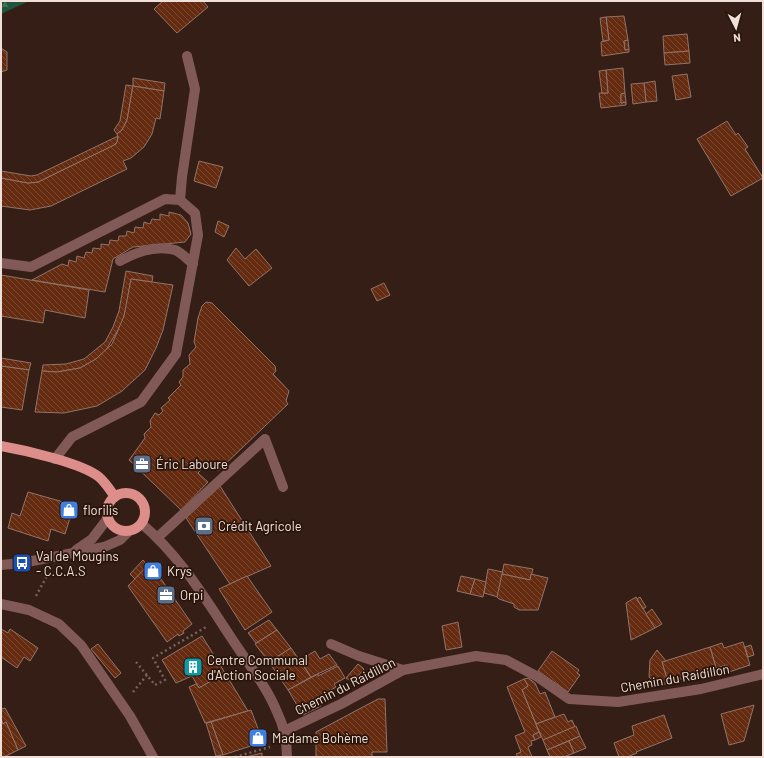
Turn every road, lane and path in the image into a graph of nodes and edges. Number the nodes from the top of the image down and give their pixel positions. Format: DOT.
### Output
graph roads {
  1 [pos="187,56"];
  2 [pos="180,200"];
  3 [pos="120,261"];
  4 [pos="1,263"];
  5 [pos="192,264"];
  6 [pos="1,446"];
  7 [pos="55,460"];
  8 [pos="283,487"];
  9 [pos="114,497"];
  10 [pos="108,518"];
  11 [pos="142,524"];
  12 [pos="128,532"];
  13 [pos="158,537"];
  14 [pos="71,553"];
  15 [pos="1,565"];
  16 [pos="48,574"];
  17 [pos="35,598"];
  18 [pos="1,604"];
  19 [pos="218,619"];
  20 [pos="331,644"];
  21 [pos="136,662"];
  22 [pos="403,670"];
  23 [pos="763,674"];
  24 [pos="147,675"];
  25 [pos="123,706"];
  26 [pos="284,731"];
  27 [pos="267,748"];
  28 [pos="153,757"];
  29 [pos="235,757"];
  30 [pos="287,757"];
  1 -- 2 [label="street"];
  2 -- 4 [label="street"];
  2 -- 5 [label="street"];
  3 -- 5 [label="street"];
  5 -- 7 [label="street"];
  6 -- 7 [label="main road"];
  7 -- 9 [label="main road"];
  8 -- 13 [label="street"];
  9 -- 10 [label="main road"];
  9 -- 11 [label="main road"];
  10 -- 12 [label="main road"];
  10 -- 14 [label="street"];
  11 -- 12 [label="main road"];
  11 -- 13 [label="street"];
  12 -- 14 [label="street"];
  13 -- 19 [label="street"];
  14 -- 15 [label="street"];
  16 -- 17 [label="path"];
  18 -- 25 [label="street"];
  19 -- 24 [label="path"];
  19 -- 26 [label="street"];
  20 -- 22 [label="street"];
  21 -- 24 [label="path"];
  22 -- 23 [label="street, Chemin du Raidillon"];
  22 -- 26 [label="street, Chemin du Raidillon"];
  24 -- 25 [label="path"];
  25 -- 28 [label="street"];
  26 -- 30 [label="street"];
  27 -- 29 [label="path"];
}
